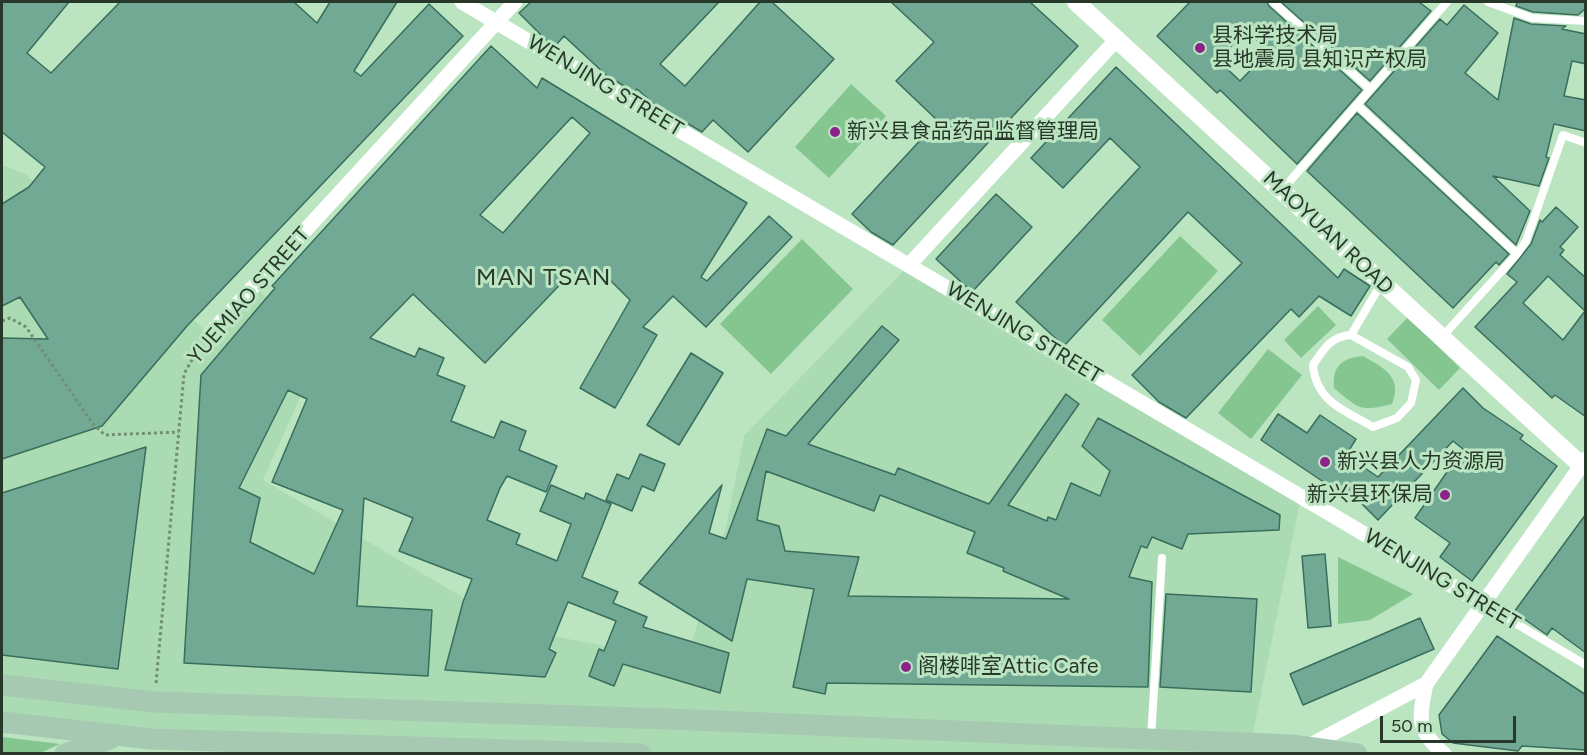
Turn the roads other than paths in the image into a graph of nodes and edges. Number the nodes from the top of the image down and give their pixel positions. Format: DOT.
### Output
graph roads {
  1 [pos="462,2"];
  2 [pos="515,2"];
  3 [pos="1076,2"];
  4 [pos="1273,2"];
  5 [pos="1447,2"];
  6 [pos="1488,2"];
  7 [pos="1586,21"];
  8 [pos="496,22"];
  9 [pos="1117,39"];
  10 [pos="1370,89"];
  11 [pos="1357,105"];
  12 [pos="1586,143"];
  13 [pos="1282,190"];
  14 [pos="1517,254"];
  15 [pos="909,265"];
  16 [pos="1382,282"];
  17 [pos="210,334"];
  18 [pos="1351,335"];
  19 [pos="1442,337"];
  20 [pos="1584,464"];
  21 [pos="1162,558"];
  22 [pos="1483,604"];
  23 [pos="1586,665"];
  24 [pos="1426,684"];
  25 [pos="2,685"];
  26 [pos="2,722"];
  27 [pos="122,736"];
  28 [pos="1151,740"];
  29 [pos="324,749"];
  30 [pos="432,750"];
  31 [pos="65,753"];
  32 [pos="606,753"];
  33 [pos="641,753"];
  34 [pos="1293,753"];
  35 [pos="1357,753"];
  36 [pos="1444,753"];
  1 -- 8 [label="street, WENJING STREET"];
  2 -- 8 [label="street, YUEMIAO STREET"];
  3 -- 9 [label="street, MAOYUAN ROAD"];
  4 -- 10 [label="lane"];
  5 -- 10 [label="lane"];
  6 -- 7 [label="lane"];
  8 -- 15 [label="street, WENJING STREET"];
  8 -- 17 [label="street, YUEMIAO STREET"];
  9 -- 13 [label="street, MAOYUAN ROAD"];
  9 -- 15 [label="street"];
  10 -- 11 [label="lane"];
  11 -- 13 [label="lane"];
  11 -- 14 [label="lane"];
  12 -- 14 [label="lane"];
  13 -- 16 [label="street, MAOYUAN ROAD"];
  14 -- 19 [label="lane"];
  15 -- 22 [label="street, WENJING STREET"];
  16 -- 18 [label="lane"];
  16 -- 19 [label="street, MAOYUAN ROAD"];
  18 -- 18 [label="lane"];
  19 -- 20 [label="street, MAOYUAN ROAD"];
  20 -- 22 [label="street"];
  21 -- 28 [label="lane"];
  22 -- 23 [label="lane, WENJING STREET"];
  22 -- 24 [label="street"];
  24 -- 34 [label="street"];
  24 -- 36 [label="street"];
  25 -- 28 [label="main road"];
  26 -- 27 [label="main road"];
  27 -- 29 [label="main road"];
  27 -- 31 [label="main road"];
  28 -- 35 [label="main road"];
  29 -- 30 [label="main road"];
  30 -- 32 [label="main road"];
  32 -- 33 [label="main road"];
}
